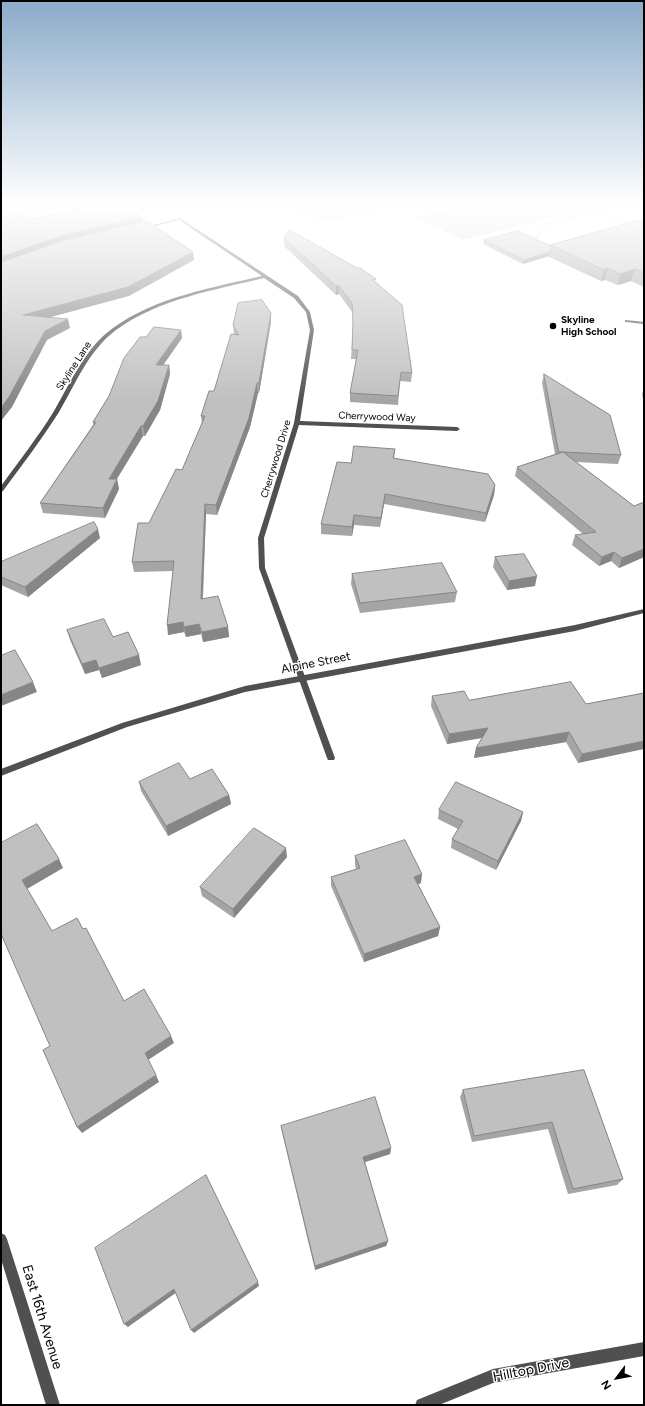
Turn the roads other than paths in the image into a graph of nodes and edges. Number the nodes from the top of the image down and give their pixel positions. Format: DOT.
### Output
graph roads {
  1 [pos="258,271"];
  2 [pos="266,276"];
  3 [pos="627,321"];
  4 [pos="644,323"];
  5 [pos="297,423"];
  6 [pos="457,429"];
  7 [pos="1,490"];
  8 [pos="644,611"];
  9 [pos="302,678"];
  10 [pos="331,758"];
  11 [pos="1,772"];
  12 [pos="1,1239"];
  13 [pos="644,1349"];
  14 [pos="52,1405"];
  15 [pos="422,1405"];
  1 -- 2 [label="street, Cherrywood Drive"];
  2 -- 5 [label="street, Cherrywood Drive"];
  2 -- 7 [label="street, Skyline Lane"];
  3 -- 4 [label="street"];
  5 -- 6 [label="street, Cherrywood Way"];
  5 -- 9 [label="street, Cherrywood Drive"];
  8 -- 9 [label="street, Alpine Street"];
  9 -- 10 [label="street, Cherrywood Drive"];
  9 -- 11 [label="street, Alpine Street"];
  12 -- 14 [label="street, East 16th Avenue"];
  13 -- 15 [label="street, Hilltop Drive"];
}
